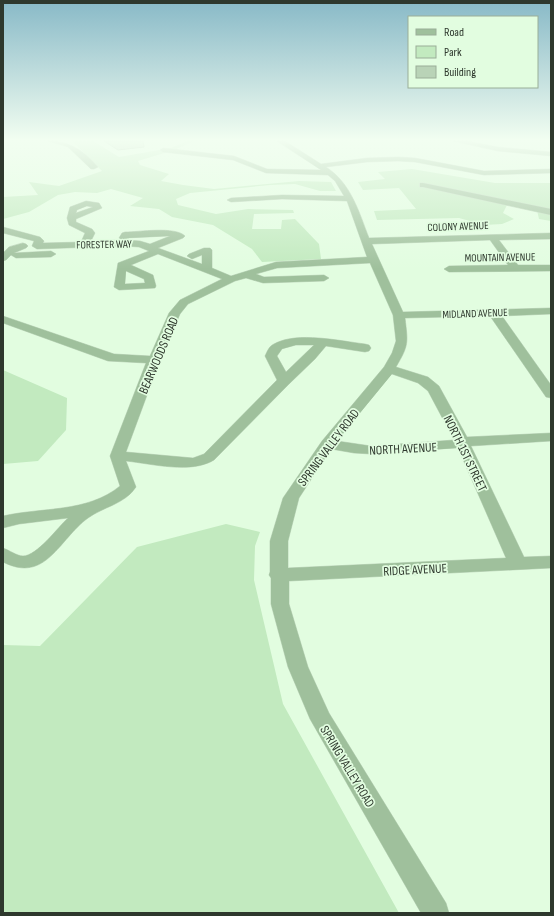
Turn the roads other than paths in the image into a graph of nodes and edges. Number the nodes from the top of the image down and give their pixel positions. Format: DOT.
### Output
graph roads {
  1 [pos="340,184"];
  2 [pos="423,185"];
  3 [pos="350,199"];
  4 [pos="231,200"];
  5 [pos="551,212"];
  6 [pos="71,218"];
  7 [pos="3,230"];
  8 [pos="551,236"];
  9 [pos="492,237"];
  10 [pos="365,241"];
  11 [pos="124,243"];
  12 [pos="38,244"];
  13 [pos="85,244"];
  14 [pos="106,244"];
  15 [pos="153,249"];
  16 [pos="16,255"];
  17 [pos="192,256"];
  18 [pos="3,258"];
  19 [pos="372,260"];
  20 [pos="122,265"];
  21 [pos="551,268"];
  22 [pos="449,269"];
  23 [pos="516,269"];
  24 [pos="207,270"];
  25 [pos="245,274"];
  26 [pos="324,278"];
  27 [pos="231,279"];
  28 [pos="551,311"];
  29 [pos="494,313"];
  30 [pos="399,315"];
  31 [pos="3,318"];
  32 [pos="322,343"];
  33 [pos="365,348"];
  34 [pos="154,360"];
  35 [pos="389,369"];
  36 [pos="284,381"];
  37 [pos="551,394"];
  38 [pos="551,437"];
  39 [pos="462,442"];
  40 [pos="327,444"];
  41 [pos="117,456"];
  42 [pos="93,508"];
  43 [pos="3,522"];
  44 [pos="3,554"];
  45 [pos="551,562"];
  46 [pos="518,564"];
  47 [pos="278,575"];
  48 [pos="436,913"];
  1 -- 3 [label="street, SPRING VALLEY ROAD"];
  2 -- 5 [label="street"];
  3 -- 4 [label="street"];
  3 -- 10 [label="street, SPRING VALLEY ROAD"];
  6 -- 13 [label="street"];
  7 -- 12 [label="street"];
  8 -- 9 [label="street, COLONY AVENUE"];
  9 -- 10 [label="street, COLONY AVENUE"];
  9 -- 23 [label="street"];
  10 -- 19 [label="street, SPRING VALLEY ROAD"];
  11 -- 14 [label="street, FORESTER WAY"];
  11 -- 15 [label="street, FORESTER WAY"];
  11 -- 15 [label="street"];
  12 -- 13 [label="street, FORESTER WAY"];
  12 -- 18 [label="street, FORESTER WAY"];
  13 -- 14 [label="street, FORESTER WAY"];
  14 -- 16 [label="street"];
  15 -- 20 [label="street"];
  15 -- 24 [label="street, FORESTER WAY"];
  17 -- 24 [label="street"];
  19 -- 25 [label="street, BEARWOODS ROAD"];
  19 -- 30 [label="street, SPRING VALLEY ROAD"];
  21 -- 23 [label="street, MOUNTAIN AVENUE"];
  22 -- 23 [label="street, MOUNTAIN AVENUE"];
  24 -- 27 [label="street, FORESTER WAY"];
  25 -- 26 [label="street"];
  25 -- 27 [label="street, BEARWOODS ROAD"];
  27 -- 34 [label="street, BEARWOODS ROAD"];
  28 -- 29 [label="street, MIDLAND AVENUE"];
  29 -- 30 [label="street, MIDLAND AVENUE"];
  29 -- 37 [label="street"];
  30 -- 35 [label="street, SPRING VALLEY ROAD"];
  31 -- 34 [label="street"];
  32 -- 33 [label="street"];
  32 -- 36 [label="street"];
  32 -- 36 [label="street"];
  34 -- 41 [label="street, BEARWOODS ROAD"];
  35 -- 39 [label="street, NORTH 1ST STREET"];
  35 -- 40 [label="street, SPRING VALLEY ROAD"];
  36 -- 41 [label="street"];
  38 -- 39 [label="street, NORTH AVENUE"];
  39 -- 40 [label="street, NORTH AVENUE"];
  39 -- 46 [label="street, NORTH 1ST STREET"];
  40 -- 47 [label="street, SPRING VALLEY ROAD"];
  41 -- 42 [label="street"];
  42 -- 43 [label="street"];
  42 -- 44 [label="street"];
  45 -- 46 [label="street, RIDGE AVENUE"];
  46 -- 47 [label="street, RIDGE AVENUE"];
  47 -- 48 [label="street, SPRING VALLEY ROAD"];
}
